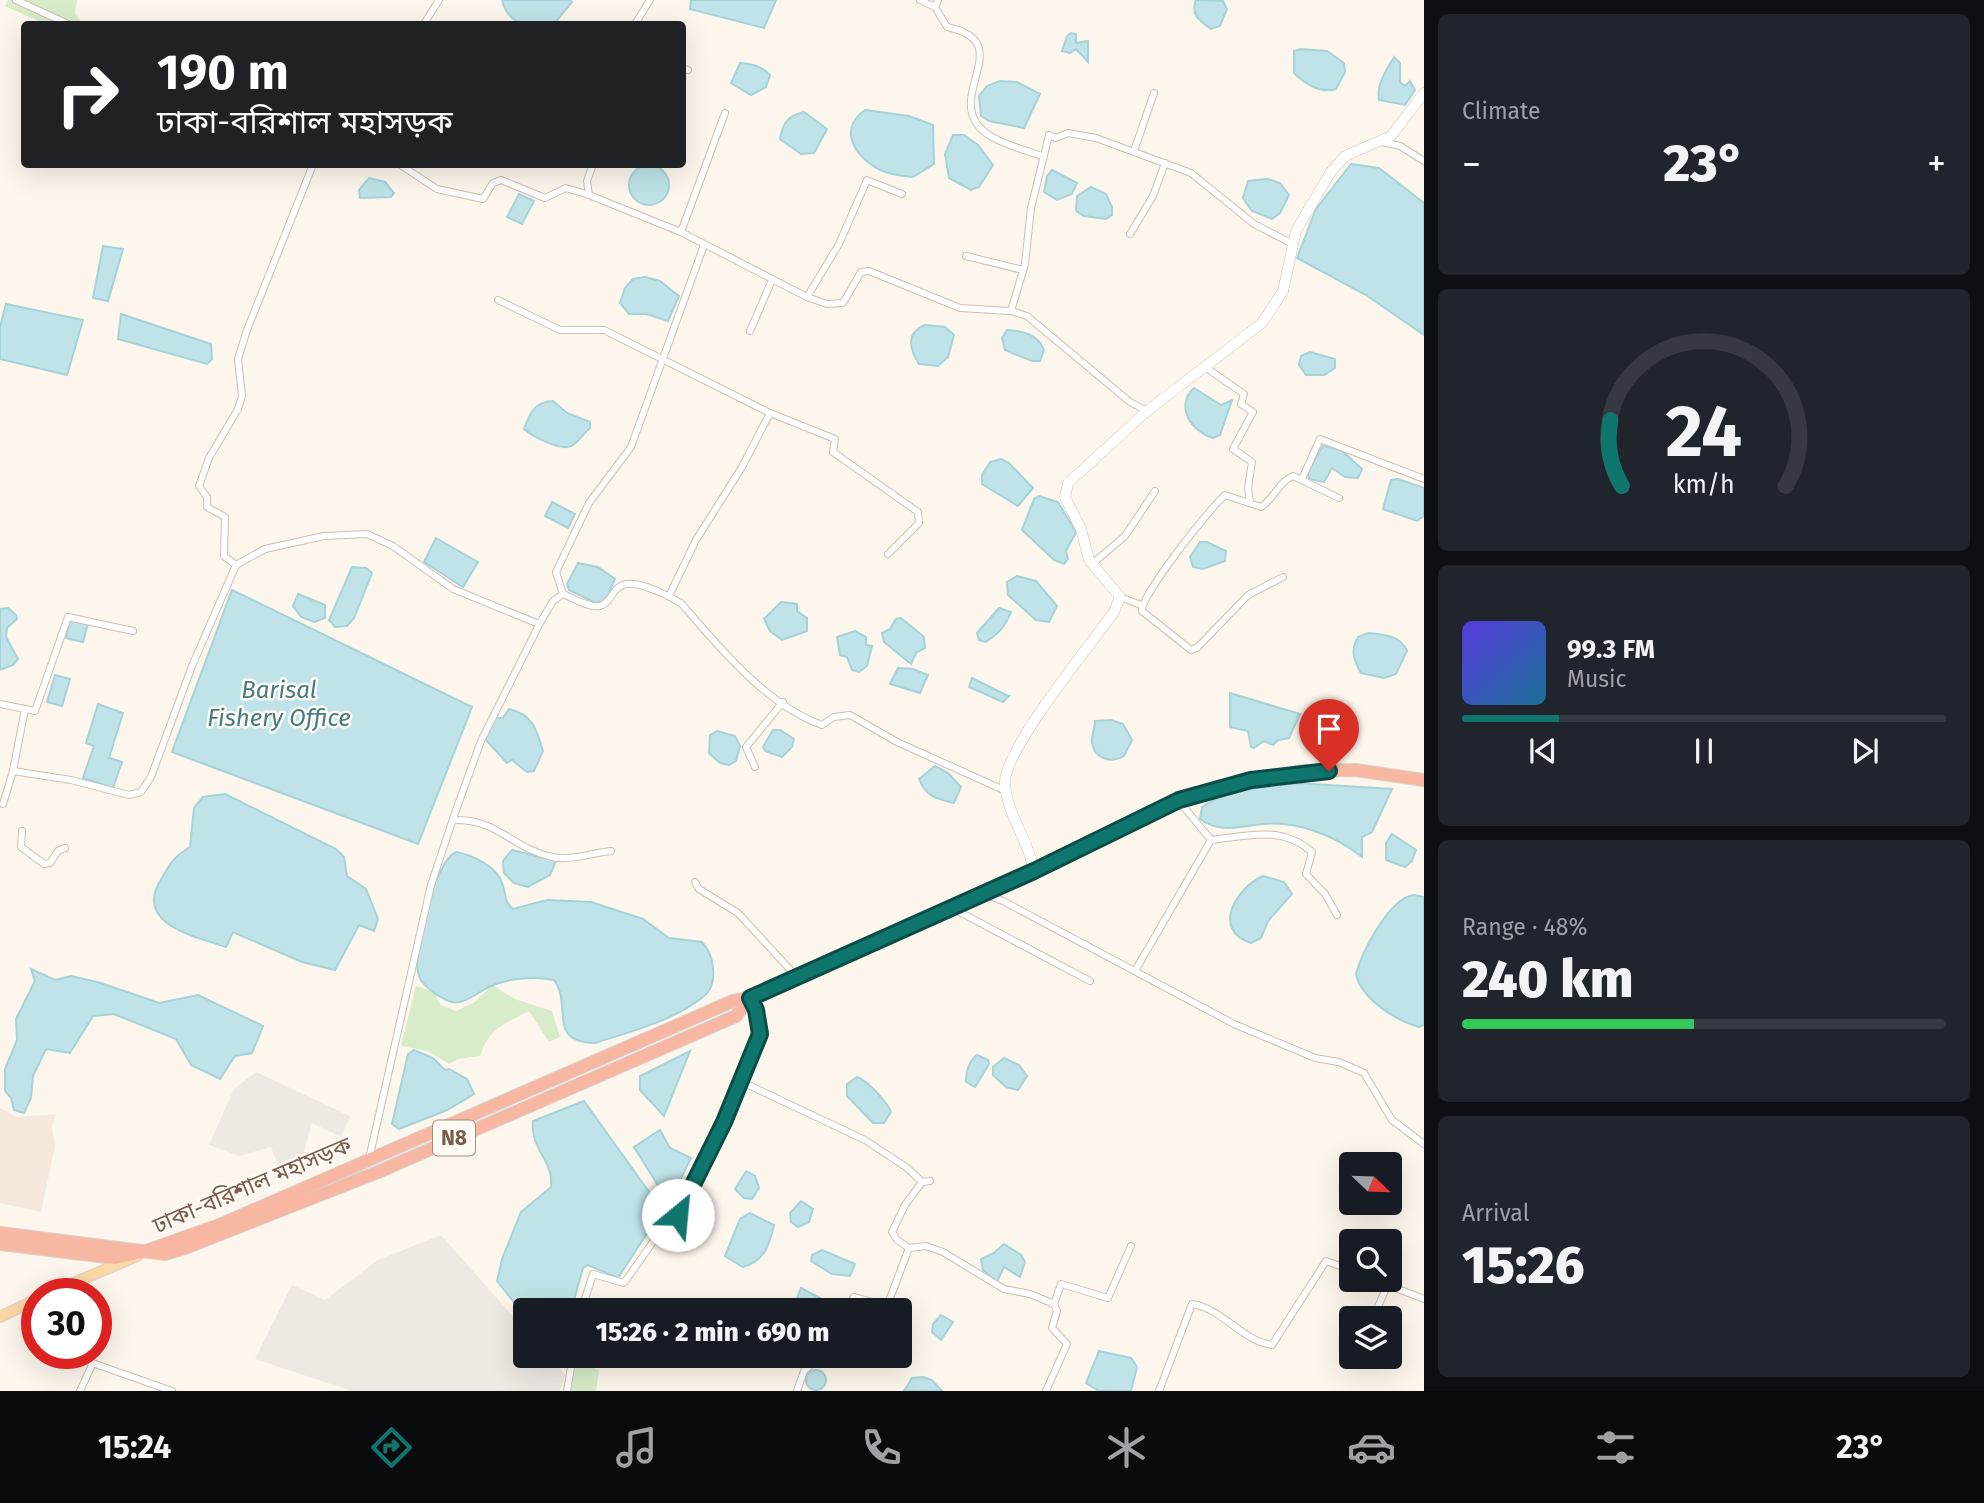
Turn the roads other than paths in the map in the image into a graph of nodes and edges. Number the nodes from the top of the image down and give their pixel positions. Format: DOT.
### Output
graph roads {
  1 [pos="16,0"];
  2 [pos="439,0"];
  3 [pos="650,0"];
  4 [pos="920,0"];
  5 [pos="936,3"];
  6 [pos="62,21"];
  7 [pos="426,21"];
  8 [pos="637,21"];
  9 [pos="1154,93"];
  10 [pos="1424,93"];
  11 [pos="725,113"];
  12 [pos="1380,142"];
  13 [pos="1134,150"];
  14 [pos="1044,157"];
  15 [pos="1424,161"];
  16 [pos="1165,163"];
  17 [pos="312,168"];
  18 [pos="405,168"];
  19 [pos="592,168"];
  20 [pos="902,194"];
  21 [pos="589,195"];
  22 [pos="681,232"];
  23 [pos="1130,234"];
  24 [pos="1291,243"];
  25 [pos="704,245"];
  26 [pos="966,256"];
  27 [pos="1023,270"];
  28 [pos="772,280"];
  29 [pos="807,297"];
  30 [pos="498,300"];
  31 [pos="1011,311"];
  32 [pos="750,331"];
  33 [pos="662,360"];
  34 [pos="1205,367"];
  35 [pos="1147,411"];
  36 [pos="770,413"];
  37 [pos="1302,479"];
  38 [pos="1424,479"];
  39 [pos="1155,491"];
  40 [pos="1339,498"];
  41 [pos="1250,503"];
  42 [pos="888,554"];
  43 [pos="1091,564"];
  44 [pos="236,565"];
  45 [pos="1283,577"];
  46 [pos="563,594"];
  47 [pos="669,596"];
  48 [pos="1120,597"];
  49 [pos="1141,606"];
  50 [pos="539,624"];
  51 [pos="133,631"];
  52 [pos="783,702"];
  53 [pos="0,704"];
  54 [pos="24,709"];
  55 [pos="755,768"];
  56 [pos="13,771"];
  57 [pos="1424,780"];
  58 [pos="1006,791"];
  59 [pos="1179,800"];
  60 [pos="3,804"];
  61 [pos="453,820"];
  62 [pos="22,831"];
  63 [pos="1212,839"];
  64 [pos="65,848"];
  65 [pos="611,851"];
  66 [pos="1034,871"];
  67 [pos="695,882"];
  68 [pos="982,894"];
  69 [pos="950,907"];
  70 [pos="1337,915"];
  71 [pos="1135,971"];
  72 [pos="796,976"];
  73 [pos="1090,981"];
  74 [pos="750,998"];
  75 [pos="742,1082"];
  76 [pos="1424,1144"];
  77 [pos="369,1159"];
  78 [pos="930,1181"];
  79 [pos="922,1182"];
  80 [pos="0,1233"];
  81 [pos="0,1244"];
  82 [pos="1131,1246"];
  83 [pos="909,1248"];
  84 [pos="146,1251"];
  85 [pos="1339,1266"];
  86 [pos="90,1278"];
  87 [pos="1402,1291"];
  88 [pos="585,1298"];
  89 [pos="890,1298"];
  90 [pos="1424,1299"];
  91 [pos="1054,1304"];
  92 [pos="21,1307"];
  93 [pos="0,1317"];
  94 [pos="571,1368"];
  95 [pos="807,1368"];
  96 [pos="90,1369"];
  97 [pos="104,1369"];
  98 [pos="80,1391"];
  99 [pos="173,1391"];
  100 [pos="567,1391"];
  101 [pos="797,1391"];
  102 [pos="1046,1391"];
  103 [pos="1158,1391"];
  1 -- 6 [label="street"];
  2 -- 7 [label="street"];
  3 -- 8 [label="street"];
  4 -- 5 [label="street"];
  5 -- 14 [label="street"];
  9 -- 13 [label="street"];
  10 -- 12 [label="street"];
  11 -- 22 [label="street"];
  12 -- 15 [label="street"];
  12 -- 24 [label="street"];
  13 -- 14 [label="street"];
  13 -- 16 [label="street"];
  14 -- 27 [label="street"];
  16 -- 23 [label="street"];
  16 -- 24 [label="street"];
  17 -- 44 [label="street"];
  18 -- 21 [label="street"];
  19 -- 21 [label="street"];
  20 -- 29 [label="street"];
  21 -- 22 [label="street"];
  22 -- 25 [label="street"];
  24 -- 34 [label="street"];
  25 -- 28 [label="street"];
  25 -- 33 [label="street"];
  26 -- 27 [label="street"];
  27 -- 31 [label="street"];
  28 -- 29 [label="street"];
  28 -- 32 [label="street"];
  29 -- 31 [label="street"];
  30 -- 33 [label="street"];
  31 -- 35 [label="street"];
  33 -- 36 [label="street"];
  33 -- 46 [label="street"];
  34 -- 35 [label="street"];
  34 -- 41 [label="street"];
  35 -- 43 [label="street"];
  36 -- 42 [label="street"];
  36 -- 47 [label="street"];
  37 -- 38 [label="street"];
  37 -- 40 [label="street"];
  37 -- 41 [label="street"];
  39 -- 43 [label="street"];
  41 -- 49 [label="street"];
  43 -- 48 [label="street"];
  44 -- 50 [label="street"];
  44 -- 56 [label="street"];
  45 -- 49 [label="street"];
  46 -- 47 [label="street"];
  46 -- 50 [label="street"];
  47 -- 52 [label="street"];
  48 -- 49 [label="street"];
  48 -- 58 [label="street"];
  50 -- 61 [label="street"];
  51 -- 54 [label="street"];
  52 -- 55 [label="street"];
  52 -- 58 [label="street"];
  53 -- 54 [label="street"];
  54 -- 56 [label="street"];
  56 -- 60 [label="street"];
  57 -- 59 [label="highway, ঢাকা-বরিশাল মহাসড়ক / N8"];
  58 -- 66 [label="street"];
  59 -- 63 [label="street"];
  59 -- 66 [label="highway, ঢাকা-বরিশাল মহাসড়ক / N8"];
  61 -- 65 [label="street"];
  61 -- 77 [label="street"];
  62 -- 64 [label="street"];
  63 -- 70 [label="street"];
  63 -- 71 [label="street"];
  66 -- 68 [label="highway, ঢাকা-বরিশাল মহাসড়ক / N8"];
  67 -- 72 [label="street"];
  68 -- 69 [label="highway, ঢাকা-বরিশাল মহাসড়ক / N8"];
  68 -- 71 [label="street"];
  69 -- 72 [label="highway, ঢাকা-বরিশাল মহাসড়ক / N8"];
  69 -- 73 [label="street"];
  71 -- 76 [label="street"];
  72 -- 74 [label="highway, ঢাকা-বরিশাল মহাসড়ক / N8"];
  74 -- 75 [label="street"];
  74 -- 77 [label="highway, ঢাকা-বরিশাল মহাসড়ক / N8"];
  74 -- 84 [label="highway, ঢাকা-বরিশাল মহাসড়ক / N8"];
  75 -- 79 [label="street"];
  75 -- 88 [label="street"];
  77 -- 84 [label="highway, ঢাকা-বরিশাল মহাসড়ক / N8"];
  78 -- 79 [label="street"];
  79 -- 83 [label="street"];
  80 -- 84 [label="highway, N8"];
  81 -- 84 [label="highway, N8"];
  82 -- 91 [label="street"];
  83 -- 89 [label="street"];
  83 -- 91 [label="street"];
  84 -- 86 [label="main road"];
  85 -- 103 [label="street"];
  87 -- 90 [label="street"];
  91 -- 102 [label="street"];
  92 -- 93 [label="main road"];
  94 -- 100 [label="street"];
  95 -- 101 [label="street"];
  96 -- 98 [label="street"];
  97 -- 99 [label="street"];
}
